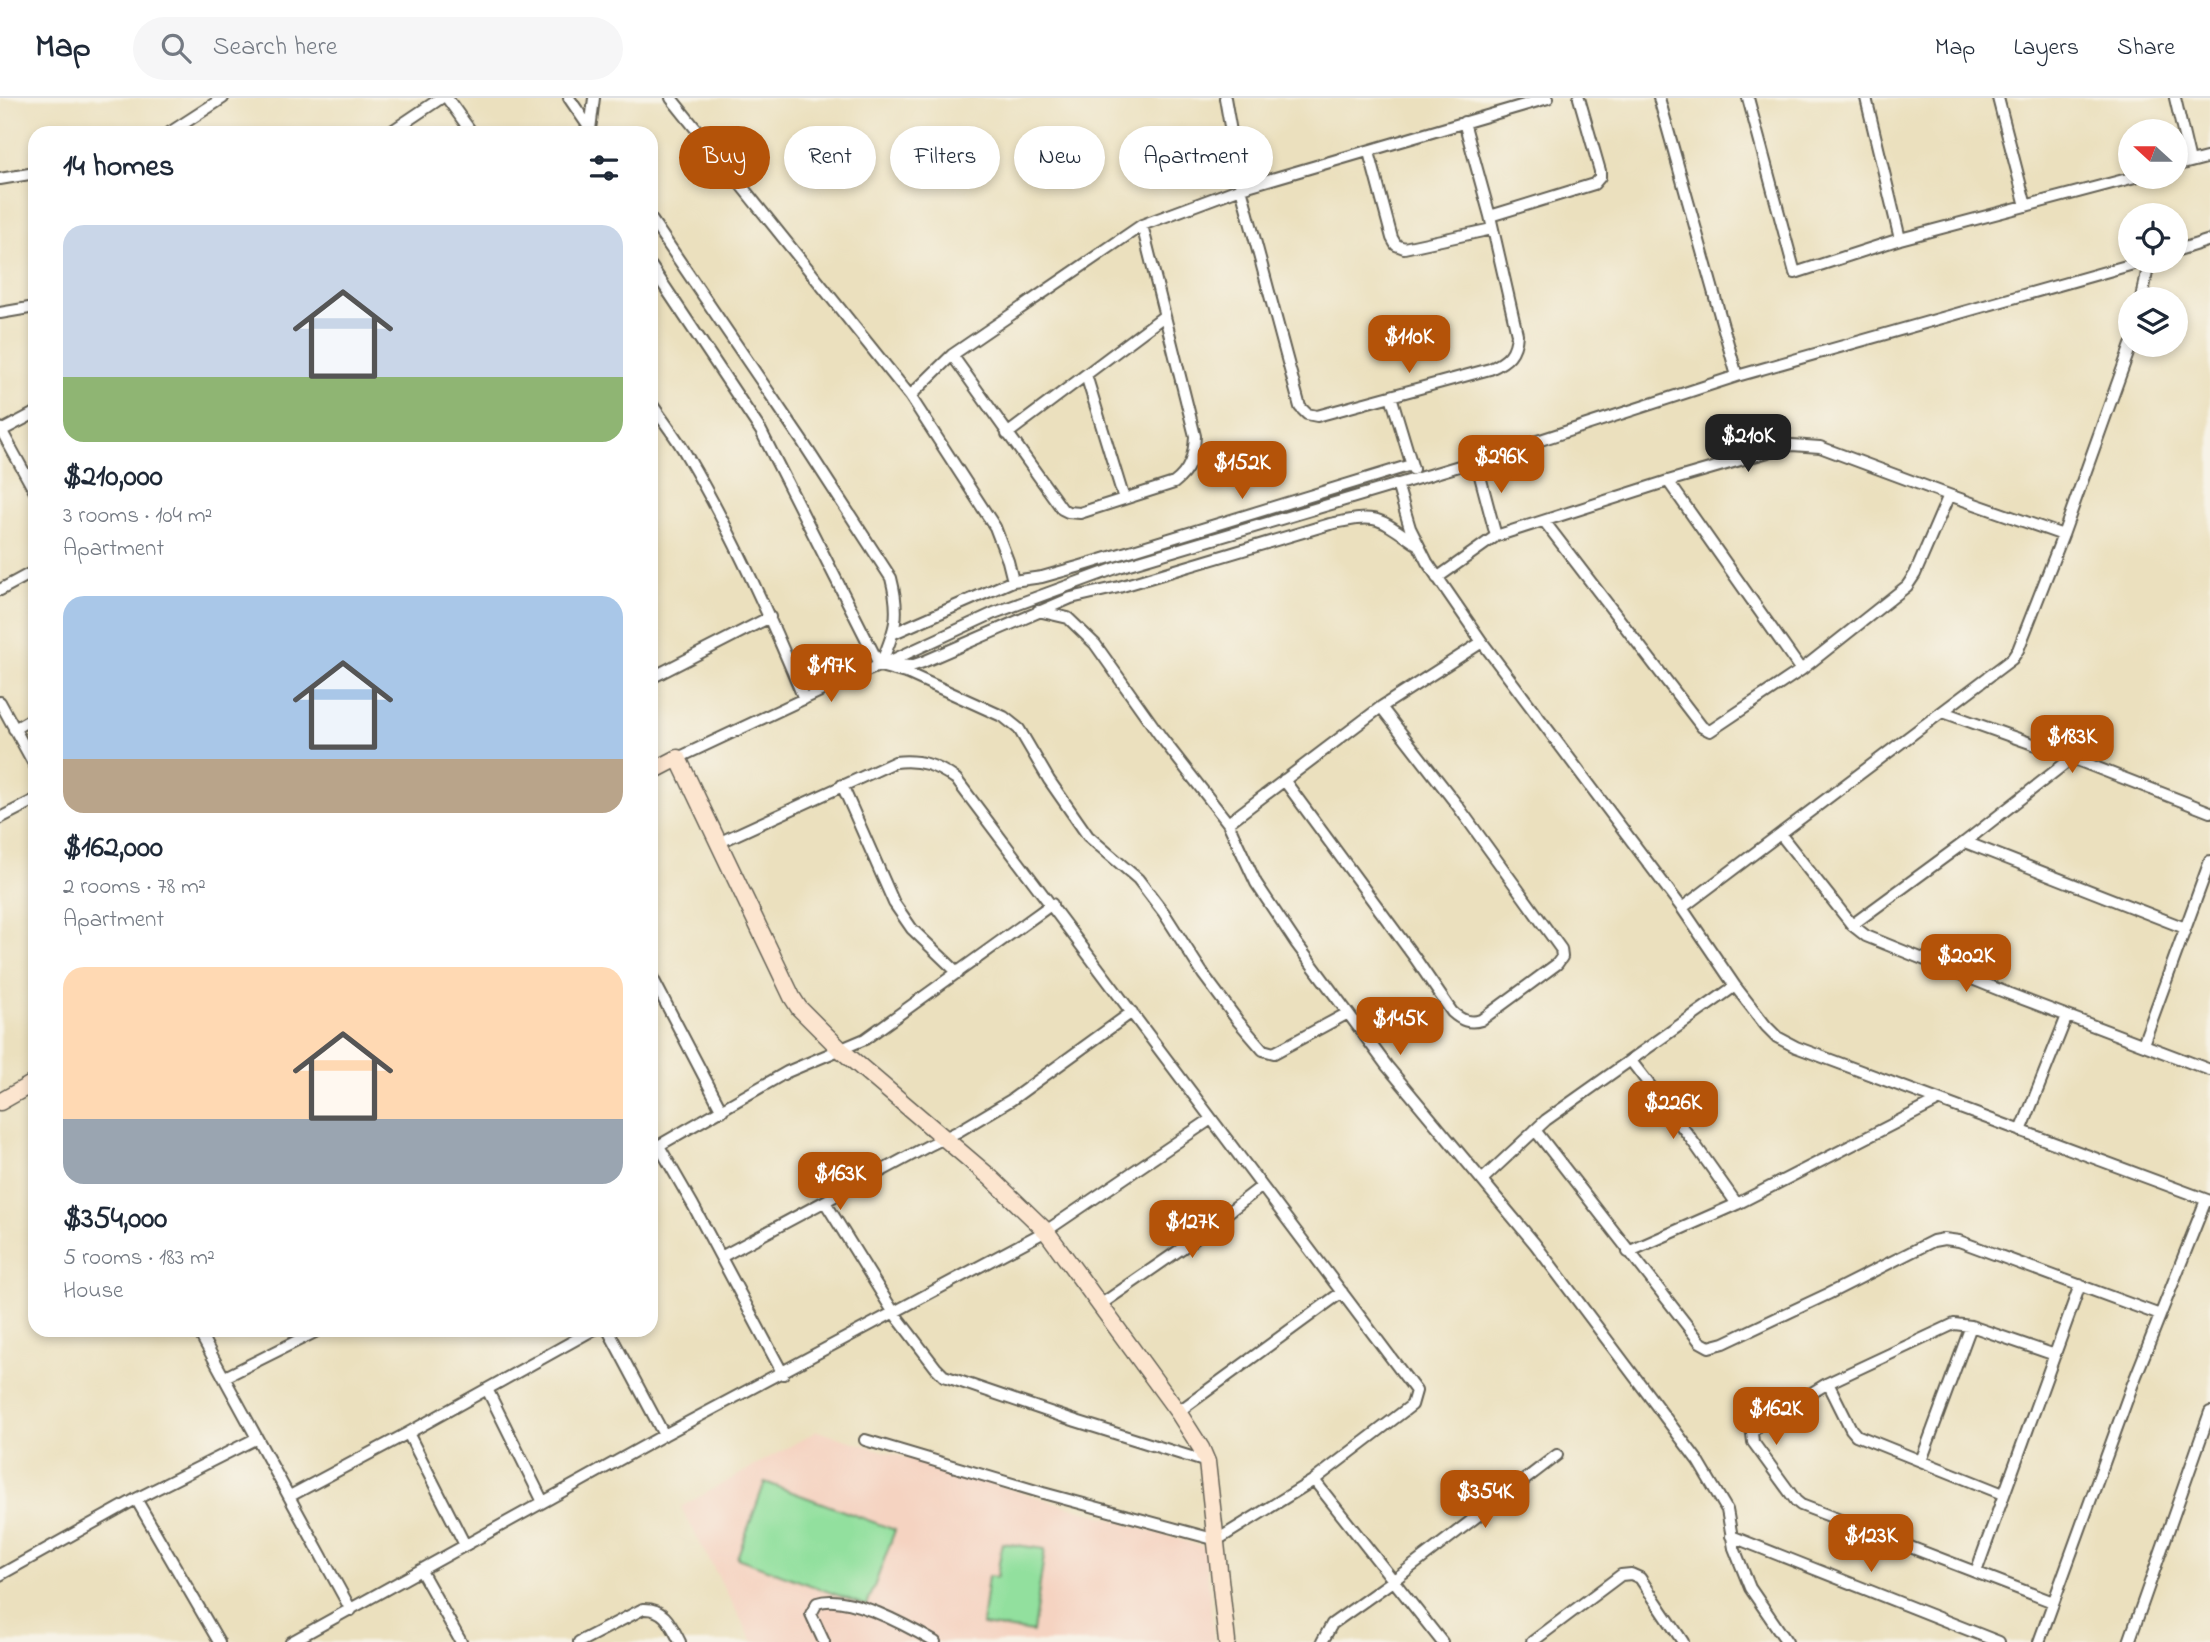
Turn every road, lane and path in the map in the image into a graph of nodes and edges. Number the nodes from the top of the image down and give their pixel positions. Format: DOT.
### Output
graph roads {
  1 [pos="223,98"];
  2 [pos="441,98"];
  3 [pos="447,98"];
  4 [pos="569,98"];
  5 [pos="594,98"];
  6 [pos="671,98"];
  7 [pos="1225,98"];
  8 [pos="1548,98"];
  9 [pos="1579,98"];
  10 [pos="1659,98"];
  11 [pos="1748,98"];
  12 [pos="1866,98"];
  13 [pos="1998,98"];
  14 [pos="2175,98"];
  15 [pos="1464,122"];
  16 [pos="180,126"];
  17 [pos="399,126"];
  18 [pos="467,126"];
  19 [pos="587,126"];
  20 [pos="592,126"];
  21 [pos="1230,126"];
  22 [pos="1369,152"];
  23 [pos="2210,157"];
  24 [pos="2190,162"];
  25 [pos="28,174"];
  26 [pos="0,179"];
  27 [pos="1273,179"];
  28 [pos="2118,182"];
  29 [pos="1238,189"];
  30 [pos="1241,189"];
  31 [pos="2026,206"];
  32 [pos="1490,216"];
  33 [pos="1142,225"];
  34 [pos="658,229"];
  35 [pos="1492,229"];
  36 [pos="1900,239"];
  37 [pos="2210,240"];
  38 [pos="2188,247"];
  39 [pos="2118,269"];
  40 [pos="658,276"];
  41 [pos="28,308"];
  42 [pos="0,313"];
  43 [pos="1164,316"];
  44 [pos="952,355"];
  45 [pos="2127,357"];
  46 [pos="1086,375"];
  47 [pos="1737,376"];
  48 [pos="910,396"];
  49 [pos="1391,396"];
  50 [pos="658,413"];
  51 [pos="28,416"];
  52 [pos="1,430"];
  53 [pos="1007,434"];
  54 [pos="1476,461"];
  55 [pos="1411,465"];
  56 [pos="28,479"];
  57 [pos="1415,479"];
  58 [pos="1668,481"];
  59 [pos="1397,484"];
  60 [pos="1949,495"];
  61 [pos="1124,499"];
  62 [pos="1544,521"];
  63 [pos="2063,535"];
  64 [pos="1496,536"];
  65 [pos="1418,544"];
  66 [pos="28,575"];
  67 [pos="1437,578"];
  68 [pos="1013,581"];
  69 [pos="0,590"];
  70 [pos="1038,611"];
  71 [pos="770,617"];
  72 [pos="894,633"];
  73 [pos="1482,642"];
  74 [pos="883,664"];
  75 [pos="1801,670"];
  76 [pos="658,674"];
  77 [pos="804,699"];
  78 [pos="0,702"];
  79 [pos="1381,706"];
  80 [pos="1943,712"];
  81 [pos="28,721"];
  82 [pos="14,729"];
  83 [pos="28,754"];
  84 [pos="678,758"];
  85 [pos="2072,758"];
  86 [pos="658,768"];
  87 [pos="1284,780"];
  88 [pos="842,785"];
  89 [pos="28,804"];
  90 [pos="2210,813"];
  91 [pos="0,818"];
  92 [pos="1227,823"];
  93 [pos="1781,835"];
  94 [pos="1965,842"];
  95 [pos="718,843"];
  96 [pos="2210,861"];
  97 [pos="1052,904"];
  98 [pos="1682,908"];
  99 [pos="1852,925"];
  100 [pos="2185,928"];
  101 [pos="958,973"];
  102 [pos="1735,986"];
  103 [pos="658,988"];
  104 [pos="1132,1012"];
  105 [pos="1348,1013"];
  106 [pos="2067,1016"];
  107 [pos="2143,1044"];
  108 [pos="841,1050"];
  109 [pos="1631,1061"];
  110 [pos="2210,1070"];
  111 [pos="28,1086"];
  112 [pos="1938,1101"];
  113 [pos="0,1102"];
  114 [pos="722,1111"];
  115 [pos="1212,1119"];
  116 [pos="1535,1130"];
  117 [pos="2021,1131"];
  118 [pos="945,1138"];
  119 [pos="658,1146"];
  120 [pos="658,1153"];
  121 [pos="1483,1179"];
  122 [pos="1262,1186"];
  123 [pos="2208,1200"];
  124 [pos="825,1202"];
  125 [pos="1737,1204"];
  126 [pos="1046,1231"];
  127 [pos="1628,1252"];
  128 [pos="721,1257"];
  129 [pos="2080,1285"];
  130 [pos="1342,1292"];
  131 [pos="1100,1305"];
  132 [pos="894,1313"];
  133 [pos="2160,1315"];
  134 [pos="1971,1326"];
  135 [pos="202,1337"];
  136 [pos="305,1337"];
  137 [pos="580,1337"];
  138 [pos="612,1337"];
  139 [pos="2055,1355"];
  140 [pos="783,1374"];
  141 [pos="225,1377"];
  142 [pos="1828,1383"];
  143 [pos="487,1389"];
  144 [pos="1178,1412"];
  145 [pos="2210,1412"];
  146 [pos="408,1433"];
  147 [pos="664,1435"];
  148 [pos="257,1438"];
  149 [pos="865,1440"];
  150 [pos="1557,1455"];
  151 [pos="1921,1461"];
  152 [pos="1207,1462"];
  153 [pos="1314,1480"];
  154 [pos="2003,1494"];
  155 [pos="290,1496"];
  156 [pos="136,1499"];
  157 [pos="543,1502"];
  158 [pos="1731,1536"];
  159 [pos="1217,1540"];
  160 [pos="465,1545"];
  161 [pos="421,1571"];
  162 [pos="1976,1572"];
  163 [pos="0,1575"];
  164 [pos="1394,1580"];
  165 [pos="2053,1602"];
  166 [pos="351,1610"];
  167 [pos="219,1642"];
  168 [pos="291,1642"];
  169 [pos="461,1642"];
  170 [pos="579,1642"];
  171 [pos="680,1642"];
  172 [pos="824,1642"];
  173 [pos="935,1642"];
  174 [pos="1227,1642"];
  175 [pos="1322,1642"];
  176 [pos="1442,1642"];
  177 [pos="1532,1642"];
  178 [pos="1683,1642"];
  179 [pos="1787,1642"];
  180 [pos="1999,1642"];
  181 [pos="2039,1642"];
  182 [pos="2129,1642"];
  1 -- 16 [label="street"];
  2 -- 17 [label="street"];
  3 -- 18 [label="street"];
  4 -- 19 [label="street"];
  5 -- 20 [label="street"];
  6 -- 48 [label="street"];
  7 -- 21 [label="street"];
  8 -- 15 [label="street"];
  9 -- 32 [label="street"];
  10 -- 47 [label="street"];
  11 -- 36 [label="street"];
  12 -- 36 [label="street"];
  13 -- 31 [label="street"];
  14 -- 24 [label="street"];
  15 -- 22 [label="street"];
  15 -- 32 [label="street"];
  22 -- 27 [label="street"];
  22 -- 35 [label="street"];
  23 -- 24 [label="street"];
  25 -- 26 [label="street"];
  28 -- 31 [label="street"];
  29 -- 33 [label="street"];
  30 -- 49 [label="street"];
  31 -- 36 [label="street"];
  32 -- 35 [label="street"];
  33 -- 43 [label="street"];
  33 -- 44 [label="street"];
  34 -- 72 [label="street"];
  35 -- 49 [label="street"];
  37 -- 38 [label="street"];
  39 -- 47 [label="street"];
  40 -- 74 [label="street"];
  41 -- 42 [label="street"];
  43 -- 46 [label="street"];
  43 -- 61 [label="street"];
  44 -- 48 [label="street"];
  44 -- 53 [label="street"];
  45 -- 63 [label="street"];
  46 -- 53 [label="street"];
  46 -- 61 [label="street"];
  47 -- 54 [label="street"];
  48 -- 68 [label="street"];
  49 -- 55 [label="street"];
  50 -- 71 [label="street"];
  51 -- 52 [label="street"];
  52 -- 56 [label="street"];
  53 -- 61 [label="street"];
  54 -- 57 [label="street"];
  54 -- 64 [label="street"];
  55 -- 57 [label="street"];
  55 -- 68 [label="street"];
  57 -- 59 [label="street"];
  58 -- 60 [label="street"];
  58 -- 62 [label="street"];
  58 -- 75 [label="street"];
  59 -- 65 [label="street"];
  59 -- 74 [label="street"];
  60 -- 63 [label="street"];
  60 -- 75 [label="street"];
  62 -- 64 [label="street"];
  62 -- 75 [label="street"];
  63 -- 80 [label="street"];
  64 -- 67 [label="street"];
  65 -- 67 [label="street"];
  65 -- 70 [label="street"];
  66 -- 69 [label="street"];
  67 -- 73 [label="street"];
  68 -- 72 [label="street"];
  70 -- 74 [label="street"];
  70 -- 92 [label="street"];
  71 -- 76 [label="street"];
  71 -- 77 [label="street"];
  72 -- 74 [label="street"];
  73 -- 79 [label="street"];
  73 -- 98 [label="street"];
  74 -- 77 [label="street"];
  74 -- 105 [label="street"];
  77 -- 84 [label="street"];
  78 -- 82 [label="street"];
  79 -- 87 [label="street"];
  79 -- 87 [label="street"];
  80 -- 85 [label="street"];
  80 -- 93 [label="street"];
  81 -- 82 [label="street"];
  82 -- 83 [label="street"];
  84 -- 86 [label="street"];
  84 -- 95 [label="street"];
  85 -- 90 [label="street"];
  85 -- 94 [label="street"];
  87 -- 92 [label="street"];
  88 -- 95 [label="street"];
  88 -- 97 [label="street"];
  88 -- 101 [label="street"];
  89 -- 91 [label="street"];
  92 -- 105 [label="street"];
  93 -- 98 [label="street"];
  93 -- 99 [label="street"];
  94 -- 99 [label="street"];
  94 -- 100 [label="street"];
  95 -- 108 [label="street"];
  96 -- 100 [label="street"];
  97 -- 101 [label="street"];
  97 -- 104 [label="street"];
  98 -- 102 [label="street"];
  99 -- 106 [label="street"];
  100 -- 107 [label="street"];
  101 -- 108 [label="street"];
  102 -- 109 [label="street"];
  102 -- 112 [label="street"];
  103 -- 114 [label="street"];
  104 -- 115 [label="street"];
  104 -- 118 [label="street"];
  105 -- 121 [label="street"];
  106 -- 107 [label="street"];
  106 -- 117 [label="street"];
  107 -- 110 [label="street"];
  108 -- 114 [label="street"];
  108 -- 118 [label="street"];
  109 -- 116 [label="street"];
  109 -- 125 [label="street"];
  111 -- 113 [label="street"];
  112 -- 117 [label="street"];
  112 -- 125 [label="street"];
  114 -- 119 [label="street"];
  115 -- 122 [label="street"];
  115 -- 126 [label="street"];
  116 -- 121 [label="street"];
  116 -- 127 [label="street"];
  117 -- 123 [label="street"];
  118 -- 124 [label="street"];
  118 -- 126 [label="street"];
  120 -- 128 [label="street"];
  121 -- 158 [label="street"];
  122 -- 130 [label="street"];
  122 -- 131 [label="street"];
  123 -- 133 [label="street"];
  124 -- 128 [label="street"];
  124 -- 132 [label="street"];
  125 -- 127 [label="street"];
  126 -- 131 [label="street"];
  126 -- 132 [label="street"];
  127 -- 129 [label="street"];
  128 -- 140 [label="street"];
  129 -- 133 [label="street"];
  129 -- 139 [label="street"];
  130 -- 144 [label="street"];
  130 -- 153 [label="street"];
  131 -- 144 [label="street"];
  132 -- 140 [label="street"];
  132 -- 152 [label="street"];
  133 -- 165 [label="street"];
  134 -- 139 [label="street"];
  134 -- 142 [label="street"];
  134 -- 151 [label="street"];
  135 -- 141 [label="street"];
  136 -- 141 [label="street"];
  137 -- 143 [label="street"];
  138 -- 147 [label="street"];
  139 -- 154 [label="street"];
  140 -- 147 [label="street"];
  141 -- 148 [label="street"];
  142 -- 151 [label="street"];
  142 -- 162 [label="street"];
  143 -- 146 [label="street"];
  143 -- 157 [label="street"];
  144 -- 152 [label="street"];
  145 -- 182 [label="street"];
  146 -- 155 [label="street"];
  146 -- 160 [label="street"];
  147 -- 157 [label="street"];
  148 -- 155 [label="street"];
  148 -- 156 [label="street"];
  149 -- 159 [label="street"];
  150 -- 164 [label="street"];
  151 -- 154 [label="street"];
  152 -- 159 [label="street"];
  153 -- 159 [label="street"];
  153 -- 164 [label="street"];
  154 -- 162 [label="street"];
  155 -- 166 [label="street"];
  156 -- 163 [label="street"];
  156 -- 167 [label="street"];
  157 -- 160 [label="street"];
  158 -- 179 [label="street"];
  158 -- 180 [label="street"];
  159 -- 174 [label="street"];
  160 -- 161 [label="street"];
  161 -- 166 [label="street"];
  161 -- 169 [label="street"];
  162 -- 165 [label="street"];
  164 -- 175 [label="street"];
  164 -- 176 [label="street"];
  165 -- 181 [label="street"];
  166 -- 168 [label="street"];
  170 -- 171 [label="street"];
  172 -- 173 [label="street"];
  177 -- 178 [label="street"];
}
